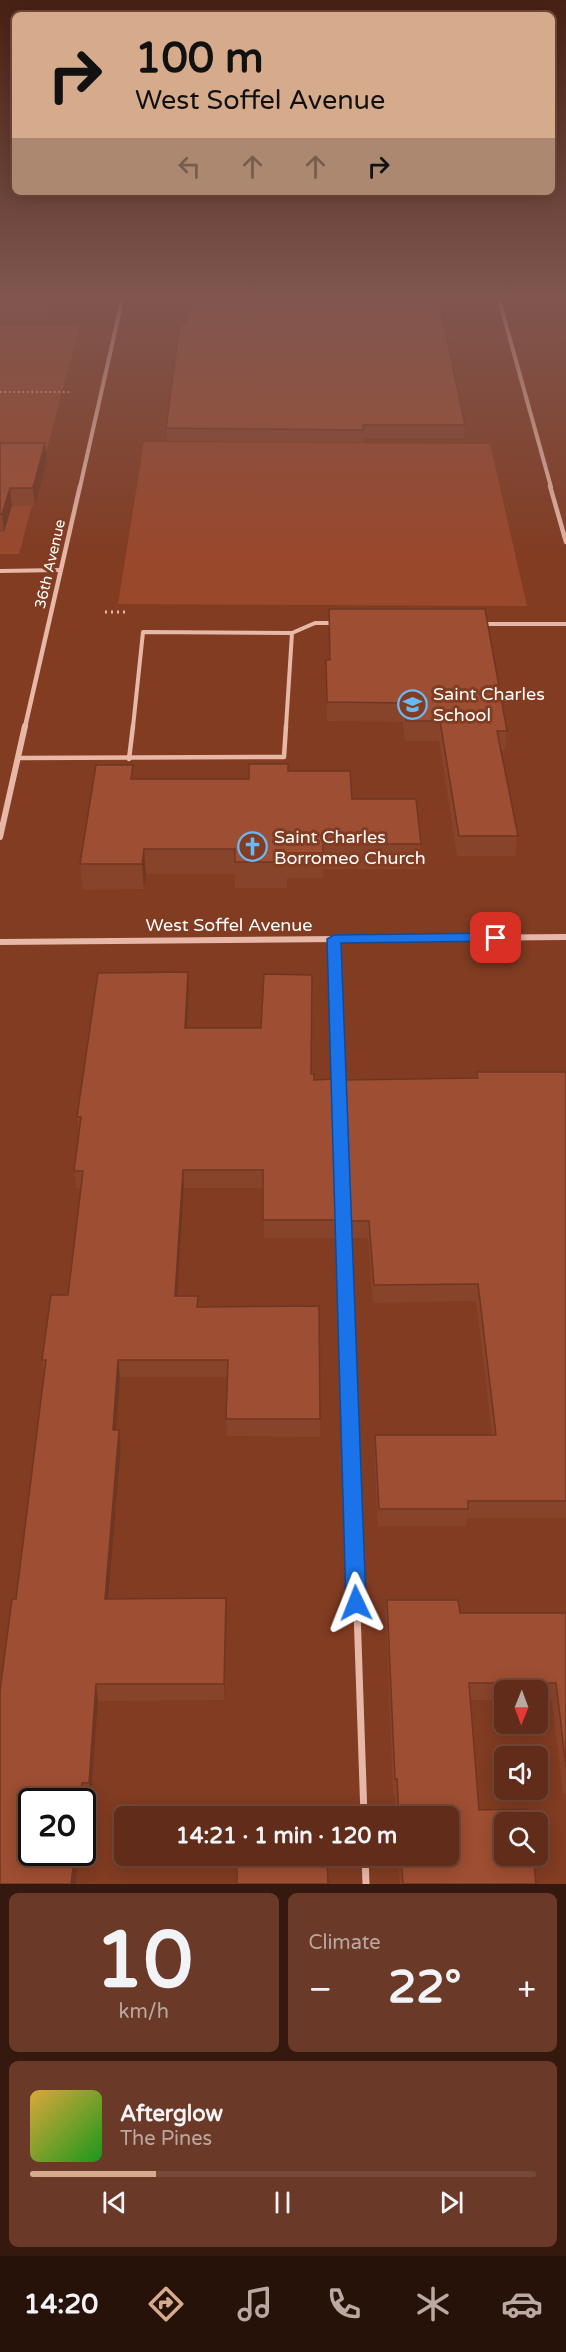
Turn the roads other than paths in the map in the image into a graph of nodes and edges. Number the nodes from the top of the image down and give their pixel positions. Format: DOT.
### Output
graph roads {
  1 [pos="103,384"];
  2 [pos="522,384"];
  3 [pos="566,542"];
  4 [pos="61,570"];
  5 [pos="0,571"];
  6 [pos="339,623"];
  7 [pos="471,624"];
  8 [pos="566,624"];
  9 [pos="292,633"];
  10 [pos="18,758"];
  11 [pos="129,759"];
  12 [pos="0,837"];
  13 [pos="566,937"];
  14 [pos="334,939"];
  15 [pos="0,942"];
  16 [pos="364,1806"];
  17 [pos="365,1866"];
  18 [pos="366,1884"];
  1 -- 4 [label="street, 36th Avenue"];
  2 -- 3 [label="street"];
  4 -- 5 [label="lane"];
  4 -- 10 [label="street, 36th Avenue"];
  6 -- 9 [label="lane"];
  7 -- 8 [label="lane"];
  9 -- 11 [label="lane"];
  9 -- 11 [label="lane"];
  10 -- 11 [label="lane"];
  10 -- 12 [label="street, 36th Avenue"];
  13 -- 14 [label="street, West Soffel Avenue"];
  14 -- 15 [label="street, West Soffel Avenue"];
  14 -- 16 [label="lane"];
  17 -- 18 [label="lane"];
}
